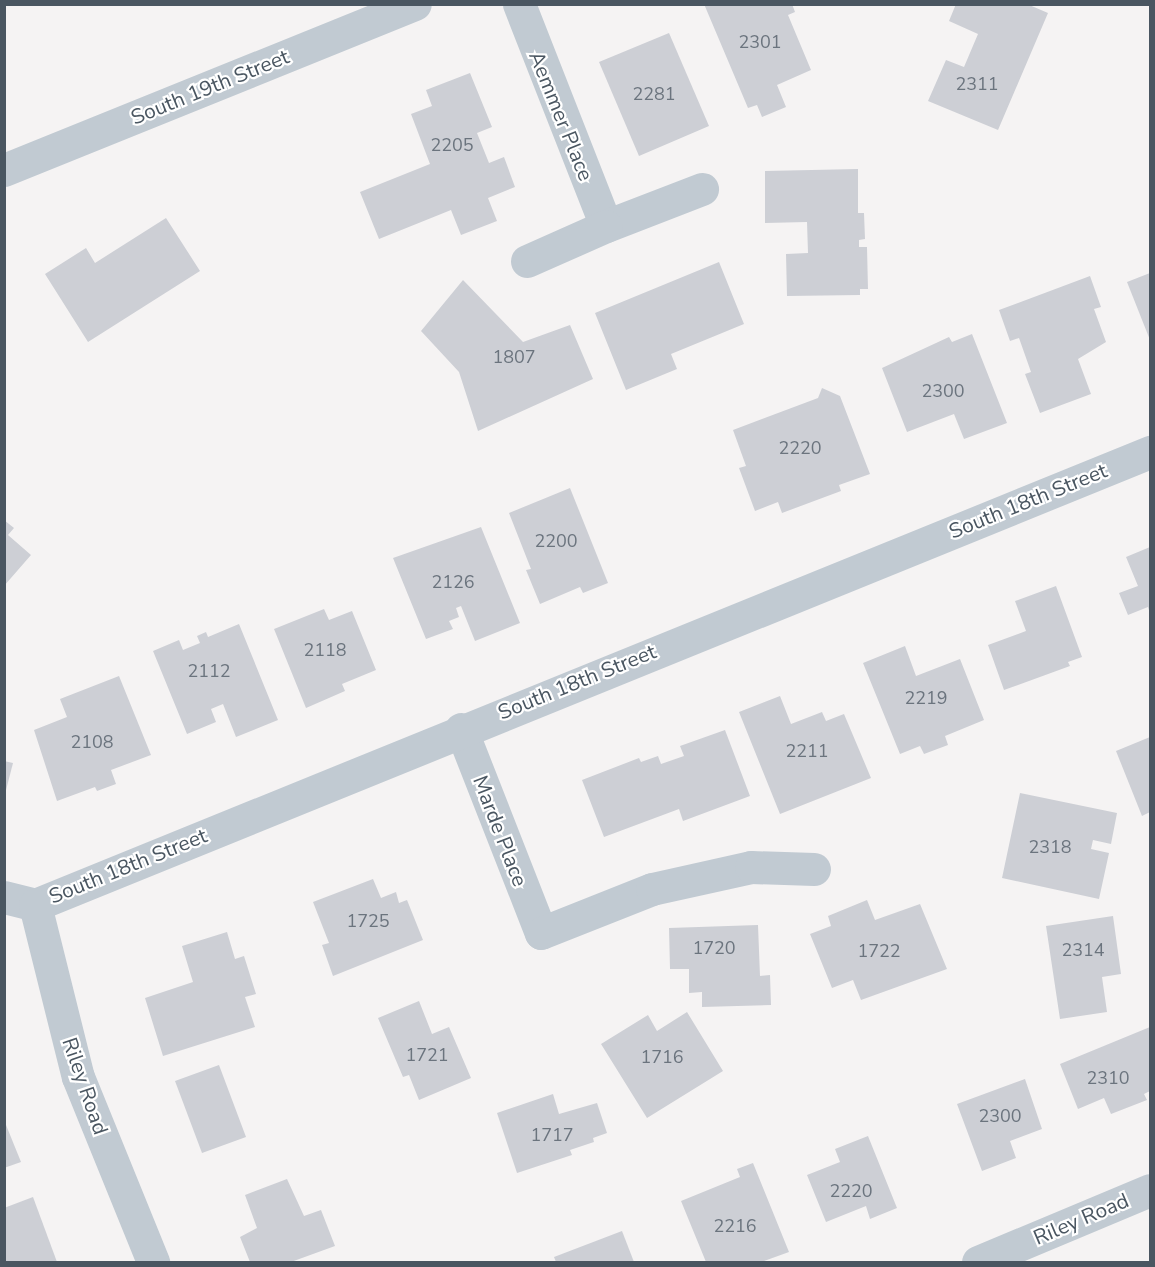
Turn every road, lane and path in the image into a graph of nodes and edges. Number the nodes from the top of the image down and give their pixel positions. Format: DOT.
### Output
graph roads {
  1 [pos="415,4"];
  2 [pos="519,4"];
  3 [pos="4,170"];
  4 [pos="702,189"];
  5 [pos="606,226"];
  6 [pos="527,261"];
  7 [pos="1150,452"];
  8 [pos="461,729"];
  9 [pos="814,869"];
  10 [pos="20,901"];
  11 [pos="1150,1190"];
  12 [pos="153,1263"];
  13 [pos="978,1263"];
  1 -- 3 [label="street, South 19th Street"];
  2 -- 5 [label="street, Aemmer Place"];
  4 -- 5 [label="street"];
  5 -- 6 [label="street"];
  7 -- 8 [label="street, South 18th Street"];
  8 -- 9 [label="street, Marde Place"];
  8 -- 10 [label="street, South 18th Street"];
  10 -- 12 [label="street, Riley Road"];
  11 -- 13 [label="street, Riley Road"];
}
